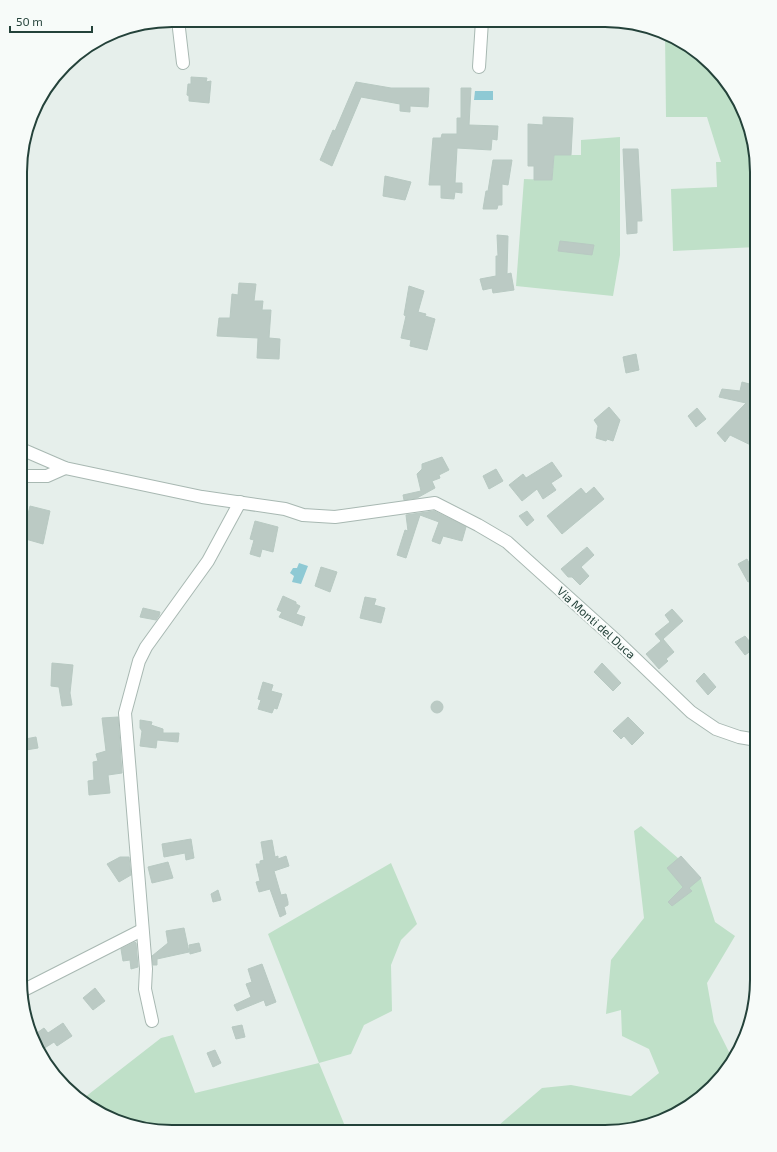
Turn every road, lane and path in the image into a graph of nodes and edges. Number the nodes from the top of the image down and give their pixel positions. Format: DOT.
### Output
graph roads {
  1 [pos="179,27"];
  2 [pos="482,27"];
  3 [pos="184,63"];
  4 [pos="479,67"];
  5 [pos="27,452"];
  6 [pos="65,468"];
  7 [pos="27,476"];
  8 [pos="240,502"];
  9 [pos="750,739"];
  10 [pos="142,930"];
  11 [pos="27,988"];
  12 [pos="152,1021"];
  1 -- 3 [label="street"];
  2 -- 4 [label="street"];
  5 -- 6 [label="street"];
  6 -- 7 [label="street"];
  6 -- 8 [label="street"];
  8 -- 9 [label="street, Via Monti del Duca"];
  8 -- 10 [label="street"];
  10 -- 11 [label="street"];
  10 -- 12 [label="street"];
}
